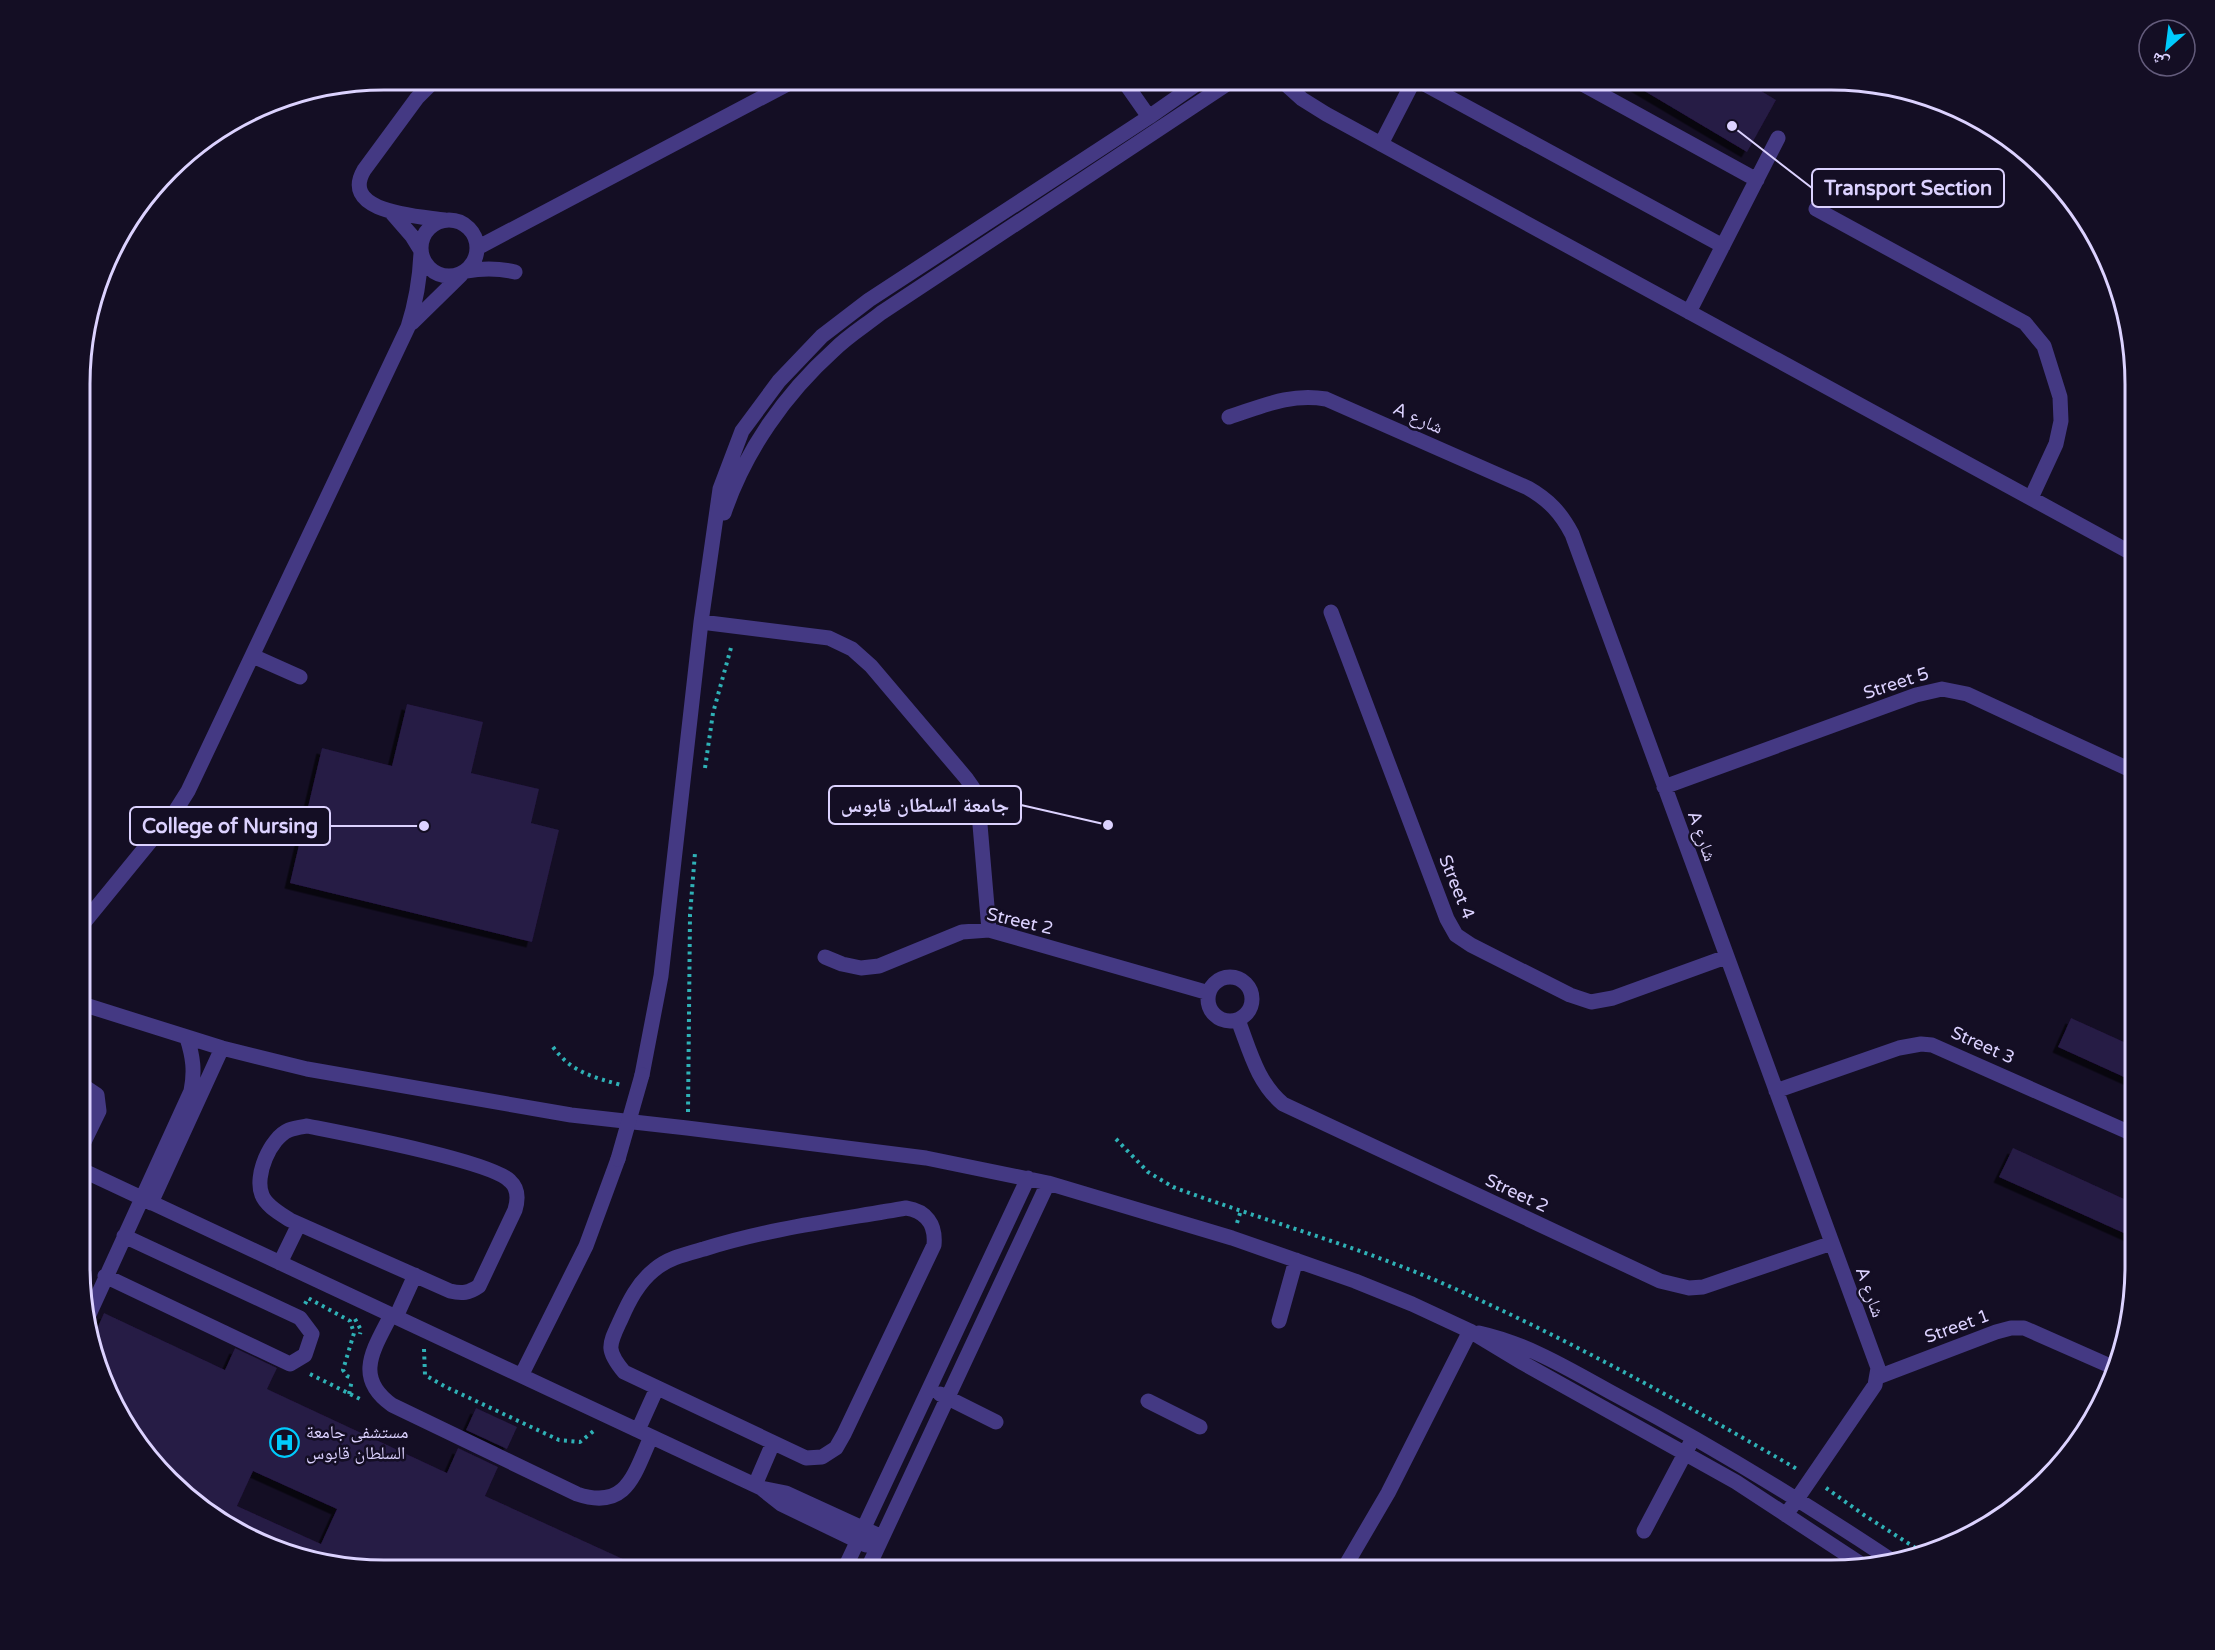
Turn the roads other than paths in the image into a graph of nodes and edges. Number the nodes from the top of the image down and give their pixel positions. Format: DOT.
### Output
graph roads {
  1 [pos="425,90"];
  2 [pos="776,90"];
  3 [pos="1130,90"];
  4 [pos="1188,90"];
  5 [pos="1218,90"];
  6 [pos="1292,90"];
  7 [pos="1411,90"];
  8 [pos="1434,90"];
  9 [pos="1593,90"];
  10 [pos="1149,117"];
  11 [pos="1778,138"];
  12 [pos="1381,144"];
  13 [pos="1757,180"];
  14 [pos="1816,209"];
  15 [pos="392,213"];
  16 [pos="444,220"];
  17 [pos="1723,246"];
  18 [pos="477,249"];
  19 [pos="420,251"];
  20 [pos="465,272"];
  21 [pos="1689,312"];
  22 [pos="408,327"];
  23 [pos="1228,417"];
  24 [pos="2031,498"];
  25 [pos="711,550"];
  26 [pos="2125,550"];
  27 [pos="1332,612"];
  28 [pos="701,622"];
  29 [pos="253,656"];
  30 [pos="300,677"];
  31 [pos="2125,767"];
  32 [pos="1664,787"];
  33 [pos="90,915"];
  34 [pos="989,930"];
  35 [pos="825,957"];
  36 [pos="1726,957"];
  37 [pos="1209,993"];
  38 [pos="90,1007"];
  39 [pos="1238,1020"];
  40 [pos="188,1038"];
  41 [pos="222,1048"];
  42 [pos="90,1090"];
  43 [pos="1776,1091"];
  44 [pos="97,1095"];
  45 [pos="90,1099"];
  46 [pos="90,1130"];
  47 [pos="2125,1130"];
  48 [pos="90,1174"];
  49 [pos="1028,1178"];
  50 [pos="1048,1183"];
  51 [pos="146,1201"];
  52 [pos="299,1224"];
  53 [pos="124,1236"];
  54 [pos="1832,1243"];
  55 [pos="1296,1260"];
  56 [pos="280,1263"];
  57 [pos="415,1275"];
  58 [pos="105,1276"];
  59 [pos="93,1304"];
  60 [pos="393,1316"];
  61 [pos="1279,1320"];
  62 [pos="1470,1331"];
  63 [pos="2108,1365"];
  64 [pos="522,1374"];
  65 [pos="1878,1377"];
  66 [pos="657,1388"];
  67 [pos="929,1389"];
  68 [pos="948,1398"];
  69 [pos="1148,1401"];
  70 [pos="996,1422"];
  71 [pos="1200,1427"];
  72 [pos="644,1433"];
  73 [pos="1694,1436"];
  74 [pos="774,1443"];
  75 [pos="1686,1453"];
  76 [pos="758,1486"];
  77 [pos="1797,1498"];
  78 [pos="1786,1515"];
  79 [pos="1644,1531"];
  80 [pos="860,1534"];
  81 [pos="879,1544"];
  82 [pos="1883,1555"];
  83 [pos="1853,1559"];
  84 [pos="848,1560"];
  85 [pos="872,1560"];
  86 [pos="1349,1560"];
  1 -- 15 [label="lane"];
  2 -- 18 [label="lane"];
  3 -- 10 [label="lane"];
  4 -- 10 [label="lane"];
  5 -- 25 [label="lane"];
  6 -- 12 [label="lane"];
  7 -- 12 [label="lane"];
  8 -- 17 [label="lane"];
  9 -- 13 [label="lane"];
  10 -- 25 [label="lane"];
  11 -- 13 [label="lane"];
  12 -- 21 [label="lane"];
  13 -- 17 [label="lane"];
  14 -- 24 [label="lane"];
  15 -- 16 [label="lane"];
  15 -- 19 [label="lane"];
  16 -- 18 [label="lane"];
  16 -- 19 [label="lane"];
  17 -- 21 [label="lane"];
  18 -- 20 [label="lane"];
  18 -- 20 [label="lane"];
  19 -- 20 [label="lane"];
  19 -- 22 [label="lane"];
  20 -- 22 [label="lane"];
  21 -- 24 [label="lane"];
  22 -- 29 [label="lane"];
  23 -- 32 [label="lane, A شارع"];
  24 -- 26 [label="lane"];
  25 -- 28 [label="lane"];
  27 -- 36 [label="lane, Street 4"];
  28 -- 34 [label="lane"];
  28 -- 64 [label="lane, bridge"];
  29 -- 30 [label="lane"];
  29 -- 33 [label="lane"];
  31 -- 32 [label="lane, Street 5"];
  32 -- 36 [label="lane, A شارع"];
  34 -- 35 [label="lane, Street 2"];
  34 -- 37 [label="lane, Street 2"];
  36 -- 43 [label="lane, A شارع"];
  37 -- 39 [label="lane"];
  37 -- 39 [label="lane"];
  38 -- 40 [label="lane"];
  39 -- 54 [label="lane, Street 2"];
  40 -- 41 [label="lane"];
  40 -- 51 [label="lane"];
  41 -- 49 [label="lane"];
  41 -- 51 [label="lane"];
  42 -- 44 [label="lane"];
  43 -- 47 [label="lane, Street 3"];
  43 -- 54 [label="lane, A شارع"];
  44 -- 45 [label="lane"];
  44 -- 46 [label="lane"];
  48 -- 51 [label="lane"];
  49 -- 50 [label="lane"];
  49 -- 67 [label="lane"];
  50 -- 55 [label="lane"];
  50 -- 68 [label="lane"];
  51 -- 53 [label="lane"];
  51 -- 56 [label="lane"];
  52 -- 56 [label="lane"];
  52 -- 57 [label="lane"];
  52 -- 57 [label="lane"];
  53 -- 58 [label="lane"];
  53 -- 58 [label="lane"];
  54 -- 65 [label="lane, A شارع"];
  55 -- 61 [label="lane"];
  55 -- 62 [label="lane"];
  56 -- 60 [label="lane"];
  57 -- 60 [label="lane"];
  58 -- 59 [label="lane"];
  60 -- 64 [label="lane"];
  60 -- 72 [label="lane"];
  62 -- 73 [label="lane"];
  62 -- 75 [label="lane"];
  62 -- 86 [label="lane"];
  63 -- 65 [label="lane, Street 1"];
  64 -- 72 [label="lane"];
  65 -- 77 [label="lane"];
  66 -- 72 [label="lane"];
  66 -- 74 [label="lane"];
  66 -- 74 [label="lane"];
  67 -- 68 [label="lane"];
  67 -- 80 [label="lane"];
  68 -- 70 [label="lane"];
  68 -- 81 [label="lane"];
  69 -- 71 [label="lane"];
  72 -- 76 [label="lane"];
  73 -- 75 [label="lane"];
  73 -- 77 [label="lane"];
  74 -- 76 [label="lane"];
  75 -- 78 [label="lane"];
  75 -- 79 [label="lane"];
  76 -- 80 [label="lane"];
  77 -- 78 [label="lane"];
  77 -- 82 [label="lane"];
  78 -- 83 [label="lane"];
  80 -- 81 [label="lane"];
  80 -- 84 [label="lane"];
  81 -- 85 [label="lane"];
}
